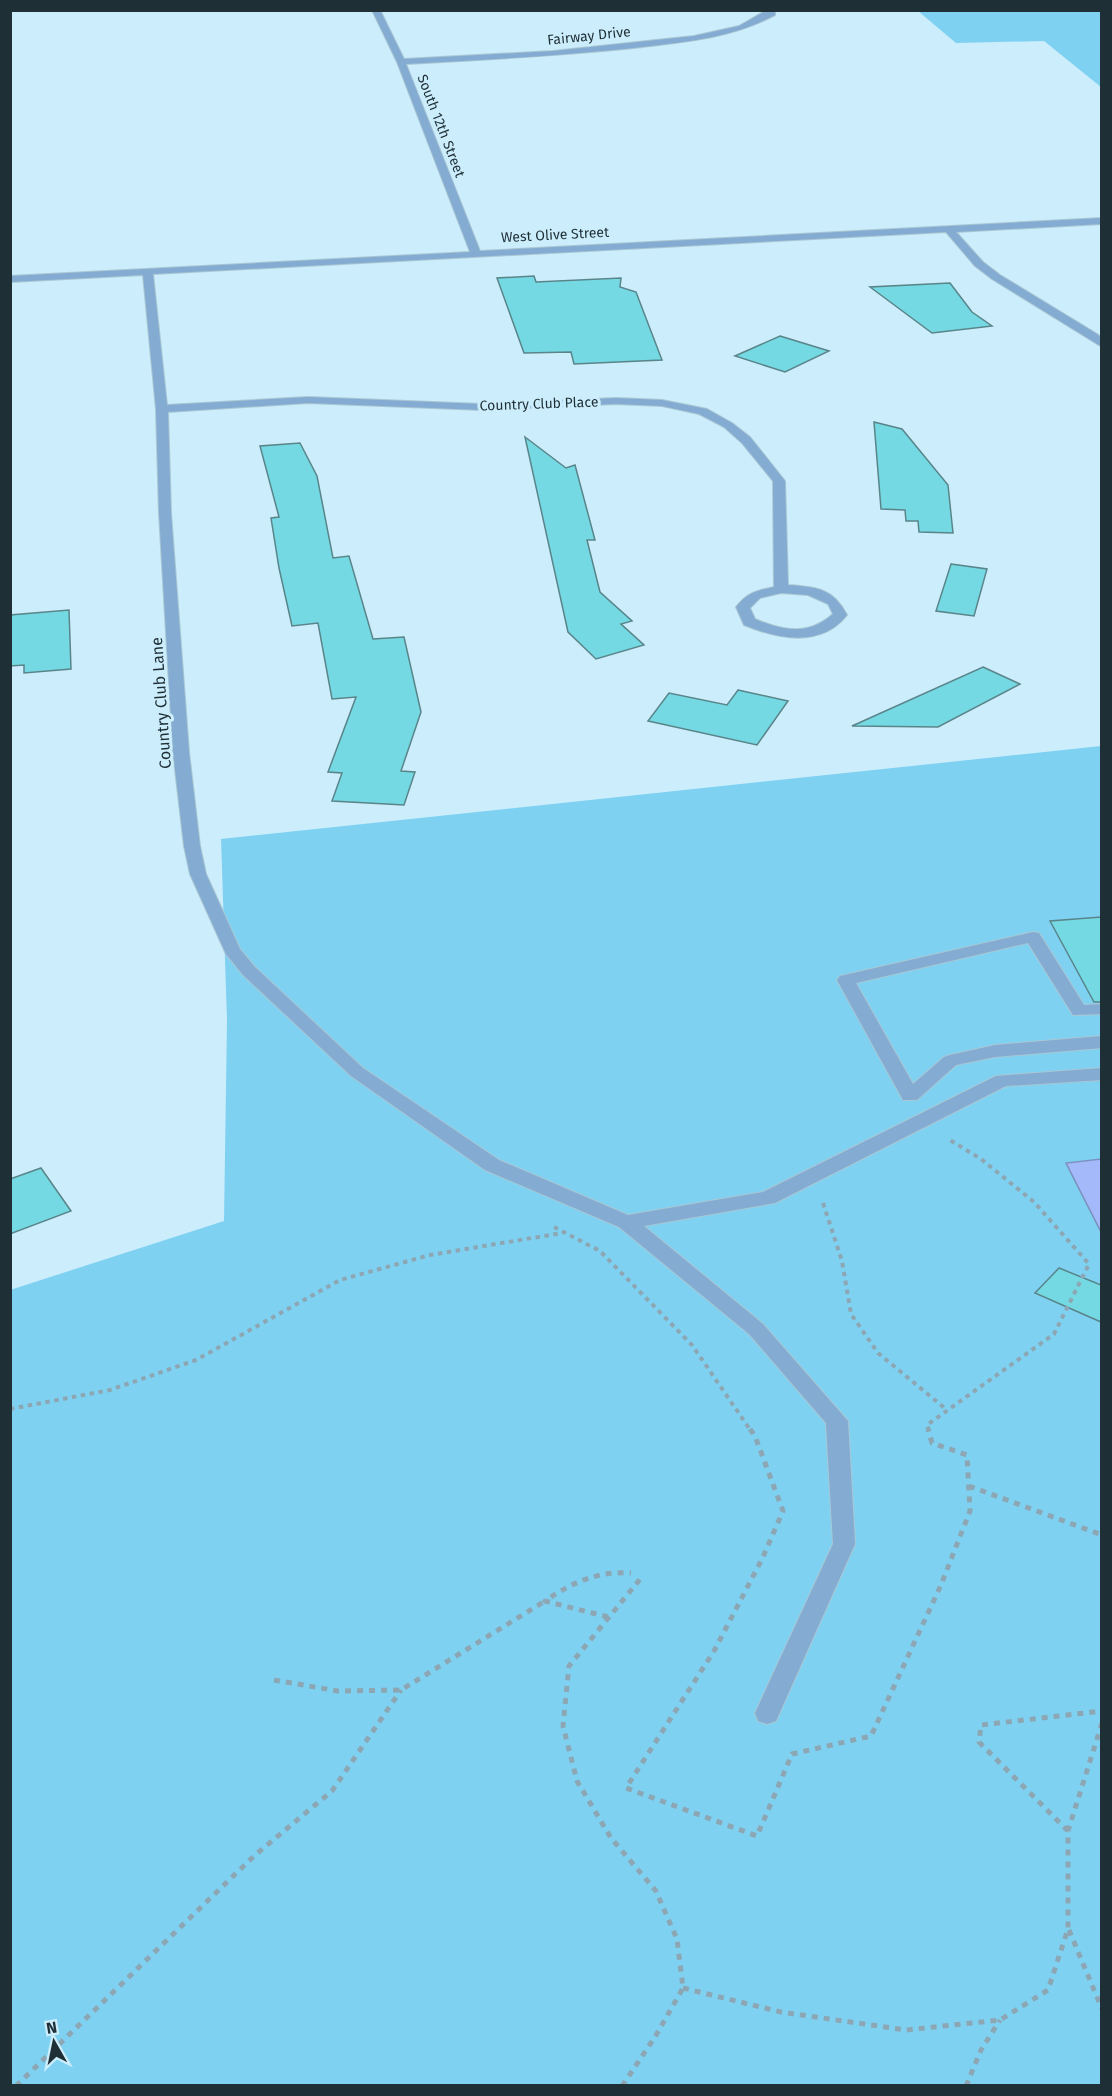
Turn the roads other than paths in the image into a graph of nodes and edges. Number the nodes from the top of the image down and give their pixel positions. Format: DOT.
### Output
graph roads {
  1 [pos="376,10"];
  2 [pos="771,10"];
  3 [pos="401,62"];
  4 [pos="1101,222"];
  5 [pos="948,229"];
  6 [pos="476,253"];
  7 [pos="148,272"];
  8 [pos="10,279"];
  9 [pos="1101,344"];
  10 [pos="162,408"];
  11 [pos="781,589"];
  12 [pos="1101,1009"];
  13 [pos="1101,1042"];
  14 [pos="1101,1074"];
  15 [pos="626,1222"];
  16 [pos="767,1713"];
  1 -- 3 [label="street, South 12th Street"];
  2 -- 3 [label="street, Fairway Drive"];
  3 -- 6 [label="street, South 12th Street"];
  4 -- 5 [label="street, West Olive Street"];
  5 -- 6 [label="street, West Olive Street"];
  5 -- 9 [label="street"];
  6 -- 7 [label="street, West Olive Street"];
  7 -- 8 [label="street, West Olive Street"];
  7 -- 10 [label="street, Country Club Lane"];
  10 -- 11 [label="street, Country Club Place"];
  10 -- 15 [label="street, Country Club Lane"];
  11 -- 11 [label="street"];
  12 -- 13 [label="street"];
  14 -- 15 [label="street"];
  15 -- 16 [label="street, Country Club Lane"];
}
